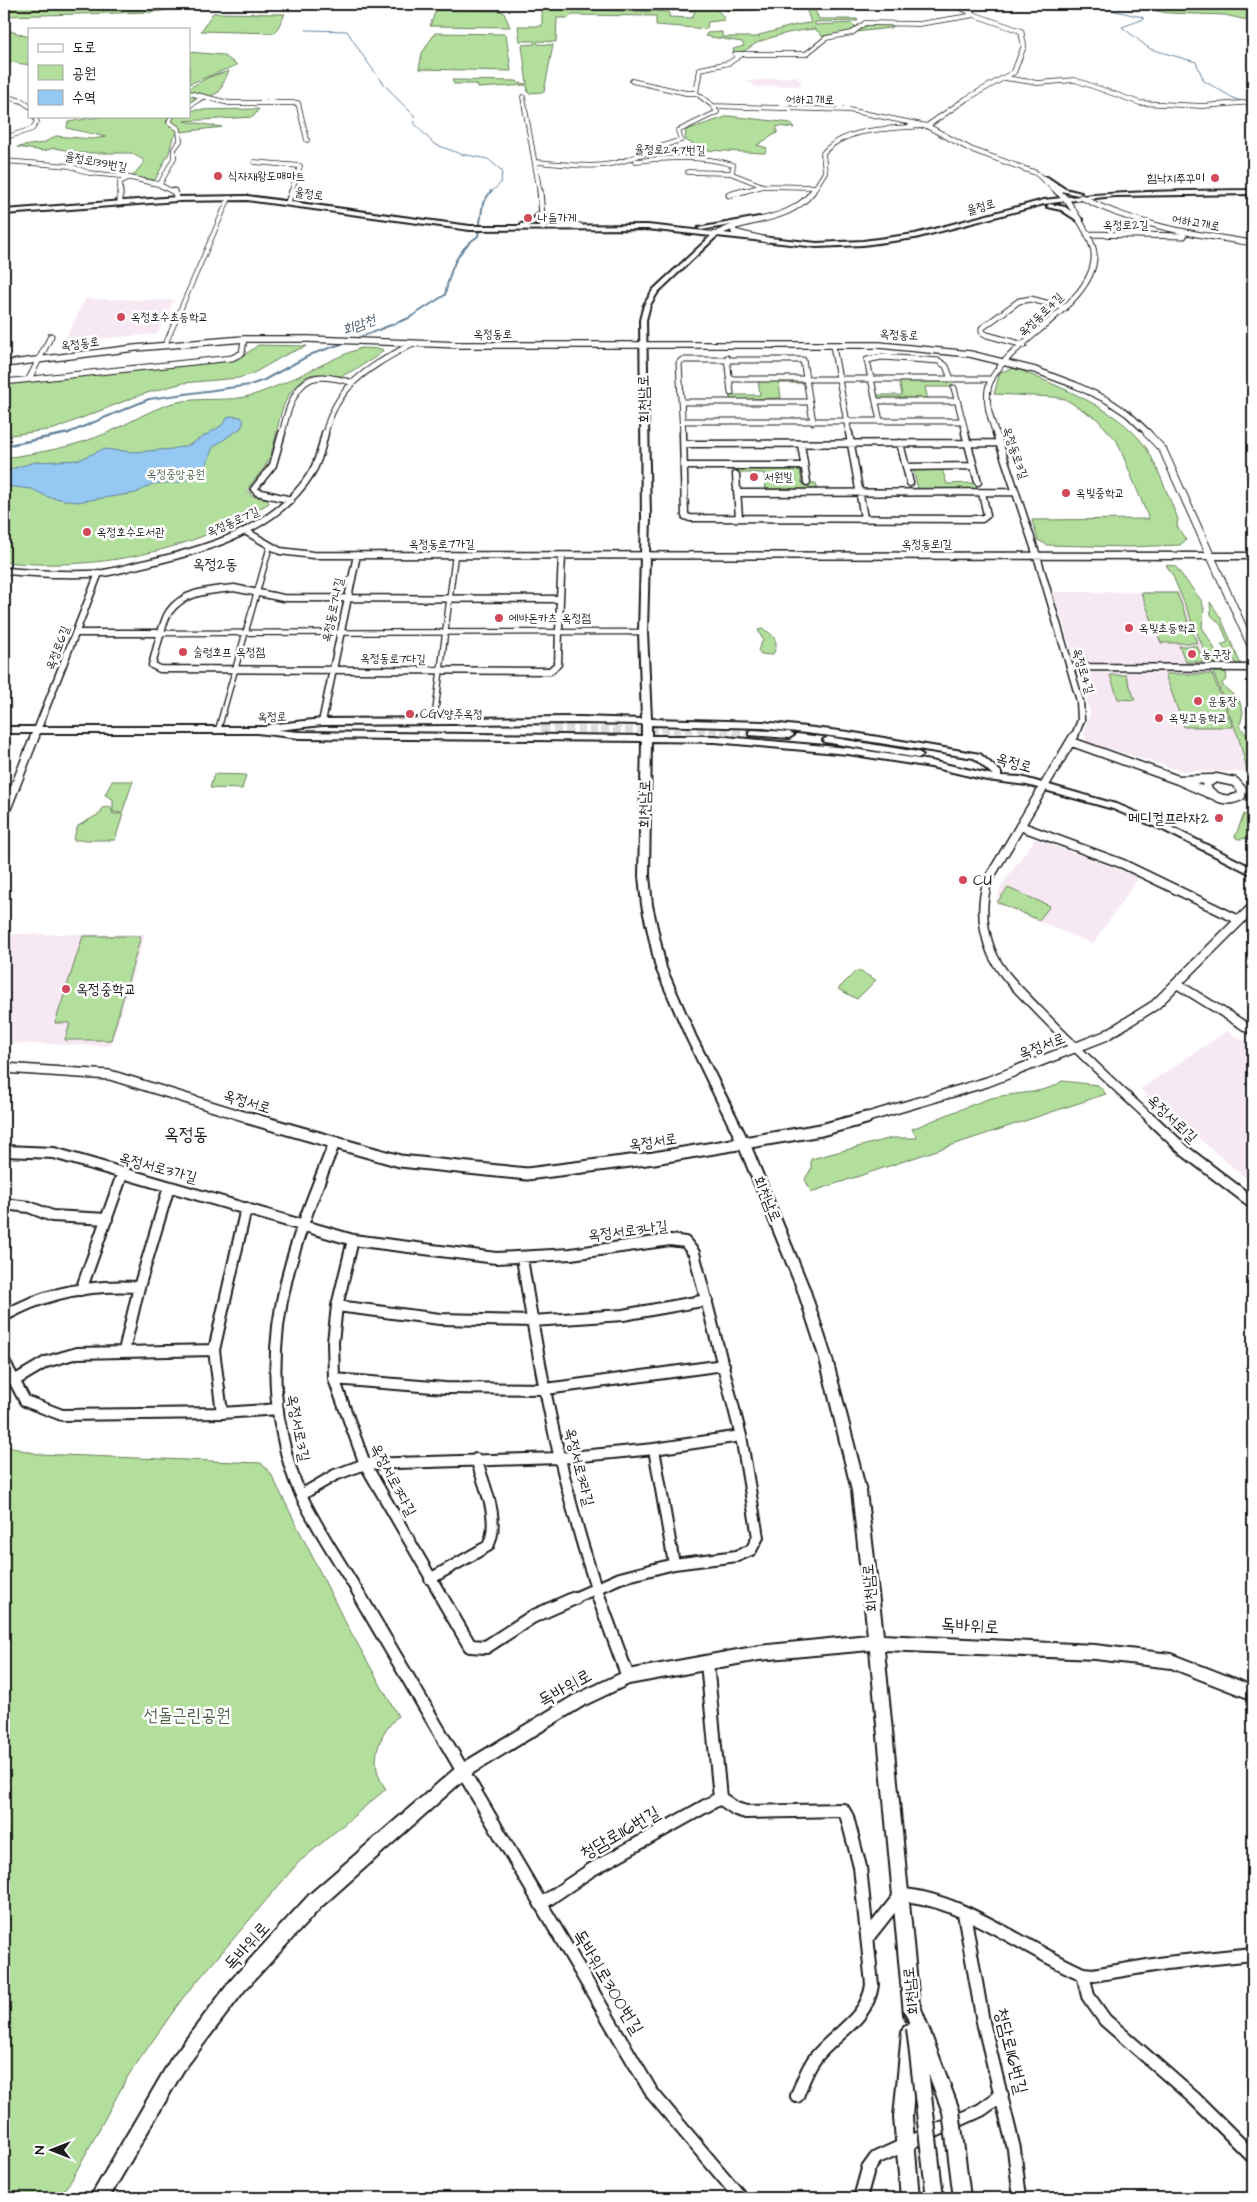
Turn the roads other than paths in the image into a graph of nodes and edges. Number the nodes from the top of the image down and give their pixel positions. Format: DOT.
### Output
graph roads {
  1 [pos="955,4"];
  2 [pos="975,15"];
  3 [pos="733,54"];
  4 [pos="741,55"];
  5 [pos="1005,78"];
  6 [pos="632,81"];
  7 [pos="190,93"];
  8 [pos="696,93"];
  9 [pos="4,96"];
  10 [pos="202,97"];
  11 [pos="523,97"];
  12 [pos="1251,102"];
  13 [pos="27,104"];
  14 [pos="190,105"];
  15 [pos="713,106"];
  16 [pos="35,118"];
  17 [pos="171,118"];
  18 [pos="927,126"];
  19 [pos="4,138"];
  20 [pos="307,140"];
  21 [pos="630,160"];
  22 [pos="4,162"];
  23 [pos="254,162"];
  24 [pos="535,162"];
  25 [pos="688,172"];
  26 [pos="732,173"];
  27 [pos="128,178"];
  28 [pos="1045,178"];
  29 [pos="160,184"];
  30 [pos="763,186"];
  31 [pos="815,187"];
  32 [pos="1253,192"];
  33 [pos="1144,194"];
  34 [pos="729,195"];
  35 [pos="229,198"];
  36 [pos="177,199"];
  37 [pos="1066,199"];
  38 [pos="1084,199"];
  39 [pos="288,202"];
  40 [pos="120,203"];
  41 [pos="1020,209"];
  42 [pos="4,212"];
  43 [pos="542,213"];
  44 [pos="759,219"];
  45 [pos="1080,220"];
  46 [pos="580,226"];
  47 [pos="646,227"];
  48 [pos="543,228"];
  49 [pos="663,228"];
  50 [pos="506,229"];
  51 [pos="1173,230"];
  52 [pos="1087,234"];
  53 [pos="715,235"];
  54 [pos="1172,236"];
  55 [pos="770,241"];
  56 [pos="1253,243"];
  57 [pos="1253,247"];
  58 [pos="695,253"];
  59 [pos="1065,308"];
  60 [pos="51,336"];
  61 [pos="244,339"];
  62 [pos="413,344"];
  63 [pos="165,345"];
  64 [pos="642,345"];
  65 [pos="1024,345"];
  66 [pos="833,346"];
  67 [pos="727,358"];
  68 [pos="37,360"];
  69 [pos="1006,360"];
  70 [pos="4,364"];
  71 [pos="806,378"];
  72 [pos="839,378"];
  73 [pos="872,378"];
  74 [pos="29,379"];
  75 [pos="730,379"];
  76 [pos="950,379"];
  77 [pos="992,379"];
  78 [pos="4,382"];
  79 [pos="351,382"];
  80 [pos="954,388"];
  81 [pos="731,393"];
  82 [pos="876,401"];
  83 [pos="956,401"];
  84 [pos="682,402"];
  85 [pos="810,402"];
  86 [pos="683,421"];
  87 [pos="880,421"];
  88 [pos="962,421"];
  89 [pos="813,422"];
  90 [pos="847,422"];
  91 [pos="966,442"];
  92 [pos="900,443"];
  93 [pos="999,443"];
  94 [pos="684,444"];
  95 [pos="801,444"];
  96 [pos="851,444"];
  97 [pos="684,466"];
  98 [pos="804,466"];
  99 [pos="973,466"];
  100 [pos="906,467"];
  101 [pos="736,475"];
  102 [pos="807,482"];
  103 [pos="978,482"];
  104 [pos="910,483"];
  105 [pos="737,492"];
  106 [pos="859,492"];
  107 [pos="982,492"];
  108 [pos="1016,492"];
  109 [pos="290,500"];
  110 [pos="739,518"];
  111 [pos="864,518"];
  112 [pos="245,531"];
  113 [pos="270,546"];
  114 [pos="455,555"];
  115 [pos="1209,555"];
  116 [pos="357,556"];
  117 [pos="562,556"];
  118 [pos="646,556"];
  119 [pos="1037,556"];
  120 [pos="1253,556"];
  121 [pos="4,571"];
  122 [pos="99,573"];
  123 [pos="257,592"];
  124 [pos="347,598"];
  125 [pos="449,599"];
  126 [pos="561,599"];
  127 [pos="445,631"];
  128 [pos="340,632"];
  129 [pos="643,632"];
  130 [pos="77,633"];
  131 [pos="161,633"];
  132 [pos="245,633"];
  133 [pos="560,633"];
  134 [pos="1253,650"];
  135 [pos="1070,666"];
  136 [pos="1253,668"];
  137 [pos="234,670"];
  138 [pos="332,670"];
  139 [pos="441,670"];
  140 [pos="554,721"];
  141 [pos="647,721"];
  142 [pos="322,722"];
  143 [pos="434,722"];
  144 [pos="732,724"];
  145 [pos="541,729"];
  146 [pos="4,730"];
  147 [pos="218,730"];
  148 [pos="257,730"];
  149 [pos="38,731"];
  150 [pos="752,733"];
  151 [pos="559,737"];
  152 [pos="647,738"];
  153 [pos="732,740"];
  154 [pos="1072,742"];
  155 [pos="998,774"];
  156 [pos="1216,778"];
  157 [pos="1178,780"];
  158 [pos="1027,782"];
  159 [pos="1044,786"];
  160 [pos="1214,796"];
  161 [pos="4,815"];
  162 [pos="1020,826"];
  163 [pos="1253,872"];
  164 [pos="1253,907"];
  165 [pos="1239,920"];
  166 [pos="1176,984"];
  167 [pos="1253,1030"];
  168 [pos="1076,1049"];
  169 [pos="4,1068"];
  170 [pos="334,1144"];
  171 [pos="744,1144"];
  172 [pos="4,1151"];
  173 [pos="122,1175"];
  174 [pos="169,1187"];
  175 [pos="1253,1203"];
  176 [pos="4,1204"];
  177 [pos="246,1208"];
  178 [pos="107,1219"];
  179 [pos="302,1224"];
  180 [pos="353,1240"];
  181 [pos="522,1258"];
  182 [pos="139,1287"];
  183 [pos="81,1290"];
  184 [pos="707,1300"];
  185 [pos="337,1306"];
  186 [pos="4,1316"];
  187 [pos="532,1321"];
  188 [pos="214,1350"];
  189 [pos="124,1351"];
  190 [pos="4,1361"];
  191 [pos="724,1365"];
  192 [pos="334,1379"];
  193 [pos="14,1381"];
  194 [pos="546,1389"];
  195 [pos="278,1409"];
  196 [pos="222,1413"];
  197 [pos="741,1436"];
  198 [pos="654,1449"];
  199 [pos="560,1458"];
  200 [pos="476,1459"];
  201 [pos="365,1464"];
  202 [pos="301,1495"];
  203 [pos="674,1564"];
  204 [pos="430,1579"];
  205 [pos="596,1587"];
  206 [pos="875,1642"];
  207 [pos="707,1663"];
  208 [pos="628,1677"];
  209 [pos="1253,1693"];
  210 [pos="463,1771"];
  211 [pos="720,1798"];
  212 [pos="901,1895"];
  213 [pos="541,1904"];
  214 [pos="964,1913"];
  215 [pos="867,1938"];
  216 [pos="1253,1954"];
  217 [pos="1084,1974"];
  218 [pos="912,2007"];
  219 [pos="1002,2095"];
  220 [pos="797,2096"];
  221 [pos="1253,2157"];
  222 [pos="99,2198"];
  223 [pos="741,2198"];
  224 [pos="860,2198"];
  225 [pos="910,2198"];
  226 [pos="935,2198"];
  227 [pos="962,2198"];
  228 [pos="1020,2198"];
  1 -- 2 [label="street"];
  2 -- 4 [label="street"];
  2 -- 5 [label="street"];
  3 -- 4 [label="street"];
  4 -- 8 [label="street"];
  5 -- 12 [label="street"];
  5 -- 18 [label="street"];
  6 -- 8 [label="street"];
  7 -- 10 [label="street"];
  8 -- 15 [label="street"];
  9 -- 13 [label="street"];
  10 -- 14 [label="street"];
  10 -- 20 [label="street"];
  11 -- 24 [label="street"];
  15 -- 18 [label="street, 어하고개로"];
  15 -- 21 [label="street, 율정로247번길"];
  16 -- 19 [label="street"];
  17 -- 29 [label="street"];
  18 -- 28 [label="street, 어하고개로"];
  18 -- 31 [label="street"];
  21 -- 24 [label="street, 율정로247번길"];
  21 -- 26 [label="street, 율정로247번길"];
  22 -- 27 [label="street, 율정로139번길"];
  23 -- 39 [label="street"];
  24 -- 43 [label="street"];
  25 -- 26 [label="street, 율정로247번길"];
  26 -- 30 [label="street, 율정로247번길"];
  27 -- 29 [label="street, 율정로139번길"];
  27 -- 40 [label="street"];
  28 -- 33 [label="main road"];
  28 -- 37 [label="street, 어하고개로"];
  28 -- 41 [label="main road"];
  29 -- 36 [label="street"];
  30 -- 31 [label="street, 율정로247번길"];
  30 -- 34 [label="street, 율정로247번길"];
  31 -- 44 [label="street"];
  32 -- 33 [label="main road"];
  33 -- 38 [label="main road, 율정로"];
  35 -- 36 [label="main road, 율정로"];
  35 -- 39 [label="main road, 율정로"];
  35 -- 63 [label="street"];
  36 -- 40 [label="main road, 율정로"];
  37 -- 38 [label="main road, 율정로"];
  37 -- 41 [label="main road, 율정로"];
  37 -- 45 [label="street, 옥정동로4길"];
  38 -- 45 [label="main road"];
  38 -- 51 [label="street, 어하고개로"];
  39 -- 50 [label="main road, 율정로"];
  40 -- 42 [label="main road, 율정로"];
  41 -- 45 [label="main road"];
  41 -- 55 [label="main road, 율정로"];
  43 -- 46 [label="street"];
  43 -- 48 [label="street"];
  43 -- 50 [label="main road"];
  44 -- 49 [label="main road"];
  44 -- 53 [label="street"];
  44 -- 55 [label="street"];
  45 -- 52 [label="street, 옥정동로4길"];
  46 -- 47 [label="main road"];
  46 -- 48 [label="main road"];
  47 -- 49 [label="main road"];
  47 -- 58 [label="main road"];
  48 -- 50 [label="main road"];
  49 -- 53 [label="main road, 율정로"];
  51 -- 54 [label="street"];
  51 -- 56 [label="street, 어하고개로"];
  52 -- 54 [label="street, 옥정로2길"];
  52 -- 59 [label="street, 옥정동로4길"];
  53 -- 55 [label="main road, 율정로"];
  53 -- 58 [label="main road, 회천남로"];
  54 -- 57 [label="street, 옥정로2길"];
  55 -- 58 [label="main road"];
  58 -- 64 [label="main road, 회천남로"];
  59 -- 65 [label="street, 옥정동로4길"];
  59 -- 65 [label="street"];
  60 -- 68 [label="street"];
  61 -- 62 [label="street, 옥정동로"];
  61 -- 63 [label="street, 옥정동로"];
  61 -- 74 [label="street"];
  62 -- 64 [label="street, 옥정동로"];
  62 -- 79 [label="street, 옥정동로7길"];
  63 -- 68 [label="street, 옥정동로"];
  64 -- 66 [label="street, 옥정동로"];
  64 -- 118 [label="main road, 회천남로"];
  65 -- 69 [label="street, 옥정동로4길"];
  66 -- 69 [label="street, 옥정동로"];
  66 -- 72 [label="street"];
  67 -- 71 [label="street"];
  67 -- 75 [label="street"];
  67 -- 84 [label="street"];
  68 -- 70 [label="street, 옥정동로"];
  68 -- 74 [label="street"];
  69 -- 77 [label="street, 옥정동로3길"];
  69 -- 115 [label="street, 옥정동로"];
  71 -- 72 [label="street"];
  71 -- 75 [label="street"];
  71 -- 85 [label="street"];
  72 -- 73 [label="street"];
  72 -- 90 [label="street"];
  73 -- 76 [label="street"];
  73 -- 76 [label="street"];
  73 -- 82 [label="street"];
  74 -- 78 [label="street"];
  75 -- 81 [label="street"];
  76 -- 77 [label="street"];
  77 -- 93 [label="street, 옥정동로3길"];
  79 -- 109 [label="street, 옥정동로7길"];
  79 -- 109 [label="street"];
  80 -- 83 [label="street"];
  82 -- 83 [label="street"];
  82 -- 87 [label="street"];
  83 -- 88 [label="street"];
  84 -- 85 [label="street"];
  84 -- 86 [label="street"];
  85 -- 89 [label="street"];
  86 -- 89 [label="street"];
  86 -- 94 [label="street"];
  87 -- 88 [label="street"];
  87 -- 90 [label="street"];
  88 -- 91 [label="street"];
  89 -- 90 [label="street"];
  90 -- 96 [label="street"];
  91 -- 92 [label="street"];
  91 -- 93 [label="street"];
  91 -- 99 [label="street"];
  92 -- 96 [label="street"];
  92 -- 100 [label="street"];
  93 -- 108 [label="street, 옥정동로3길"];
  94 -- 95 [label="street"];
  94 -- 97 [label="street"];
  95 -- 96 [label="street"];
  95 -- 98 [label="street"];
  96 -- 106 [label="street"];
  97 -- 98 [label="street"];
  97 -- 110 [label="street"];
  98 -- 102 [label="street"];
  99 -- 100 [label="street"];
  99 -- 103 [label="street"];
  100 -- 104 [label="street"];
  101 -- 105 [label="street"];
  105 -- 106 [label="street"];
  105 -- 110 [label="street"];
  106 -- 107 [label="street"];
  106 -- 111 [label="street"];
  107 -- 108 [label="street"];
  107 -- 111 [label="street"];
  108 -- 119 [label="street, 옥정동로3길"];
  109 -- 112 [label="street, 옥정동로7길"];
  110 -- 111 [label="street"];
  112 -- 113 [label="street, 옥정동로7가길"];
  112 -- 122 [label="street, 옥정동로7길"];
  113 -- 116 [label="street, 옥정동로7가길"];
  113 -- 123 [label="street"];
  114 -- 116 [label="street, 옥정동로7가길"];
  114 -- 117 [label="street, 옥정동로7가길"];
  114 -- 125 [label="street"];
  115 -- 119 [label="street, 옥정동로1길"];
  115 -- 120 [label="street"];
  115 -- 134 [label="street, 옥정동로"];
  116 -- 124 [label="street, 옥정동로7나길"];
  117 -- 118 [label="street, 옥정동로7가길"];
  117 -- 126 [label="street, 옥정동로7다길"];
  118 -- 119 [label="street, 옥정동로1길"];
  118 -- 129 [label="main road, 회천남로"];
  119 -- 135 [label="street, 옥정로4길"];
  121 -- 122 [label="street, 옥정동로7길"];
  122 -- 130 [label="street, 옥정로6길"];
  123 -- 124 [label="street"];
  123 -- 131 [label="street"];
  123 -- 132 [label="street"];
  124 -- 125 [label="street"];
  124 -- 128 [label="street, 옥정동로7나길"];
  125 -- 126 [label="street"];
  125 -- 127 [label="street"];
  126 -- 133 [label="street, 옥정동로7다길"];
  127 -- 128 [label="street"];
  127 -- 133 [label="street"];
  127 -- 139 [label="street"];
  128 -- 132 [label="street"];
  128 -- 138 [label="street, 옥정동로7나길"];
  129 -- 133 [label="street"];
  129 -- 141 [label="main road, 회천남로"];
  130 -- 131 [label="street"];
  130 -- 149 [label="street, 옥정로6길"];
  131 -- 132 [label="street"];
  131 -- 137 [label="street, 옥정동로7다길"];
  132 -- 137 [label="street"];
  133 -- 139 [label="street, 옥정동로7다길"];
  135 -- 136 [label="street"];
  135 -- 154 [label="street, 옥정로4길"];
  137 -- 138 [label="street, 옥정동로7다길"];
  137 -- 147 [label="street"];
  138 -- 139 [label="street, 옥정동로7다길"];
  138 -- 142 [label="street, 옥정동로7나길"];
  139 -- 143 [label="street"];
  140 -- 141 [label="main road"];
  140 -- 143 [label="main road"];
  140 -- 151 [label="main road"];
  141 -- 144 [label="main road"];
  141 -- 152 [label="main road, 회천남로"];
  142 -- 143 [label="main road"];
  142 -- 148 [label="main road"];
  144 -- 153 [label="main road"];
  144 -- 155 [label="main road"];
  145 -- 148 [label="main road, 옥정로"];
  146 -- 149 [label="main road, 옥정로"];
  147 -- 148 [label="main road, 옥정로"];
  147 -- 149 [label="main road, 옥정로"];
  148 -- 151 [label="main road"];
  149 -- 161 [label="street, 옥정로6길"];
  150 -- 155 [label="main road, 옥정로"];
  151 -- 152 [label="main road"];
  152 -- 153 [label="main road"];
  152 -- 171 [label="main road, 회천남로"];
  153 -- 158 [label="main road"];
  154 -- 157 [label="street"];
  154 -- 159 [label="street, 옥정로4길"];
  155 -- 158 [label="main road, 옥정로"];
  156 -- 157 [label="street"];
  156 -- 160 [label="street"];
  156 -- 160 [label="street"];
  157 -- 160 [label="street"];
  158 -- 159 [label="main road, 옥정로"];
  159 -- 162 [label="street, 옥정로4길"];
  159 -- 163 [label="main road, 옥정로"];
  162 -- 165 [label="street"];
  162 -- 168 [label="street, 옥정서로1길"];
  164 -- 165 [label="street, 옥정서로"];
  165 -- 166 [label="street, 옥정서로"];
  166 -- 167 [label="street"];
  166 -- 168 [label="street, 옥정서로"];
  168 -- 171 [label="street, 옥정서로"];
  168 -- 175 [label="street, 옥정서로1길"];
  169 -- 170 [label="street, 옥정서로"];
  170 -- 171 [label="street, 옥정서로"];
  170 -- 179 [label="street, 옥정서로3길"];
  171 -- 206 [label="main road, 회천남로"];
  172 -- 173 [label="street, 옥정서로3가길"];
  173 -- 174 [label="street, 옥정서로3가길"];
  173 -- 178 [label="street"];
  174 -- 177 [label="street, 옥정서로3가길"];
  174 -- 182 [label="street"];
  176 -- 178 [label="street"];
  177 -- 179 [label="street, 옥정서로3가길"];
  177 -- 188 [label="street"];
  178 -- 183 [label="street"];
  179 -- 180 [label="street, 옥정서로3나길"];
  179 -- 195 [label="street, 옥정서로3길"];
  180 -- 181 [label="street, 옥정서로3나길"];
  180 -- 185 [label="street, 옥정서로3다길"];
  181 -- 184 [label="street, 옥정서로3나길"];
  181 -- 187 [label="street, 옥정서로3라길"];
  182 -- 183 [label="street"];
  182 -- 189 [label="street"];
  183 -- 186 [label="street"];
  184 -- 187 [label="street"];
  184 -- 191 [label="street, 옥정서로3나길"];
  185 -- 187 [label="street"];
  185 -- 192 [label="street, 옥정서로3다길"];
  187 -- 194 [label="street, 옥정서로3라길"];
  188 -- 189 [label="street"];
  188 -- 196 [label="street"];
  189 -- 193 [label="street"];
  190 -- 193 [label="street"];
  191 -- 194 [label="street"];
  191 -- 197 [label="street, 옥정서로3나길"];
  192 -- 194 [label="street"];
  192 -- 201 [label="street, 옥정서로3다길"];
  193 -- 196 [label="street"];
  194 -- 199 [label="street, 옥정서로3라길"];
  195 -- 196 [label="street"];
  195 -- 202 [label="street, 옥정서로3길"];
  197 -- 198 [label="street"];
  197 -- 203 [label="street, 옥정서로3나길"];
  198 -- 199 [label="street"];
  198 -- 203 [label="street"];
  199 -- 200 [label="street"];
  199 -- 205 [label="street, 옥정서로3라길"];
  200 -- 201 [label="street"];
  200 -- 204 [label="street"];
  201 -- 202 [label="street"];
  201 -- 204 [label="street, 옥정서로3다길"];
  202 -- 210 [label="street, 옥정서로3길"];
  203 -- 205 [label="street"];
  204 -- 205 [label="street, 옥정서로3다길"];
  205 -- 208 [label="street, 옥정서로3라길"];
  206 -- 207 [label="main road, 독바위로"];
  206 -- 209 [label="main road, 독바위로"];
  206 -- 212 [label="main road, 회천남로"];
  207 -- 208 [label="main road, 독바위로"];
  207 -- 211 [label="street"];
  208 -- 210 [label="main road, 독바위로"];
  210 -- 213 [label="street, 독바위로300번길"];
  210 -- 222 [label="main road, 독바위로"];
  211 -- 213 [label="street, 청담로116번길"];
  211 -- 215 [label="street"];
  212 -- 214 [label="street"];
  212 -- 215 [label="street"];
  212 -- 218 [label="main road, 회천남로"];
  213 -- 223 [label="street, 독바위로300번길"];
  214 -- 217 [label="street"];
  214 -- 219 [label="street, 청담로116번길"];
  215 -- 220 [label="street"];
  216 -- 217 [label="street"];
  217 -- 221 [label="street"];
  218 -- 225 [label="main road"];
  218 -- 226 [label="main road, 회천남로, bridge"];
  218 -- 227 [label="main road, bridge"];
  219 -- 224 [label="street"];
  219 -- 228 [label="street, 청담로116번길"];
}
